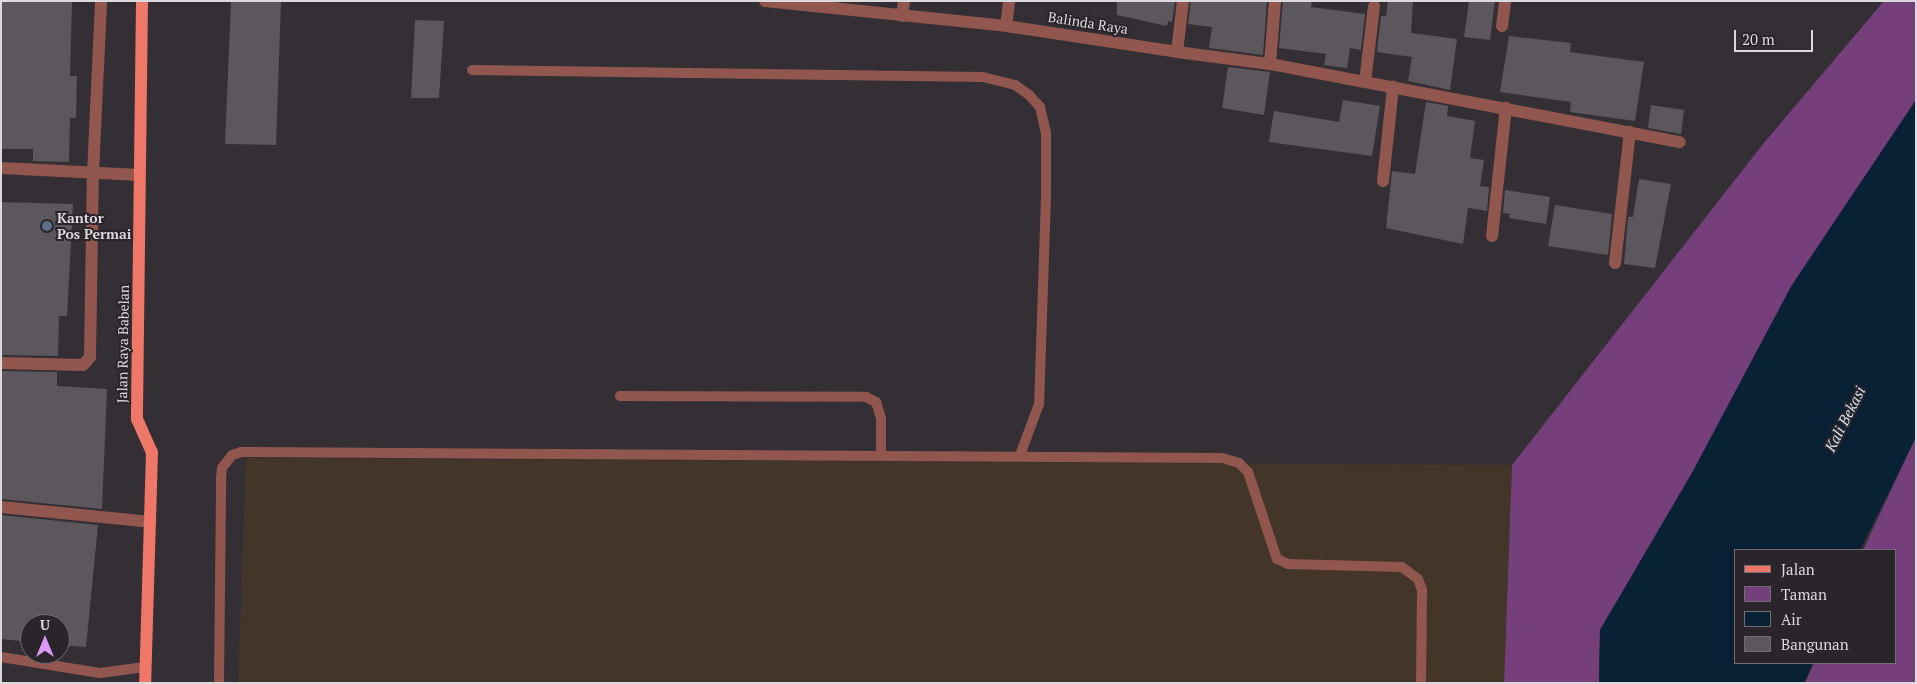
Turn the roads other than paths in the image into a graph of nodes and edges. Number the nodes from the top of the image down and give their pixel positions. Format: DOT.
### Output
graph roads {
  1 [pos="101,1"];
  2 [pos="142,1"];
  3 [pos="765,1"];
  4 [pos="904,1"];
  5 [pos="1009,1"];
  6 [pos="1183,1"];
  7 [pos="1275,1"];
  8 [pos="1505,1"];
  9 [pos="793,4"];
  10 [pos="1374,7"];
  11 [pos="902,16"];
  12 [pos="1006,26"];
  13 [pos="1502,26"];
  14 [pos="1177,52"];
  15 [pos="1270,64"];
  16 [pos="472,70"];
  17 [pos="1365,82"];
  18 [pos="1393,87"];
  19 [pos="1506,108"];
  20 [pos="1630,132"];
  21 [pos="1680,142"];
  22 [pos="1,168"];
  23 [pos="93,173"];
  24 [pos="140,175"];
  25 [pos="1383,181"];
  26 [pos="1492,236"];
  27 [pos="1615,263"];
  28 [pos="1,363"];
  29 [pos="620,396"];
  30 [pos="881,455"];
  31 [pos="1020,455"];
  32 [pos="1,508"];
  33 [pos="150,522"];
  34 [pos="1,657"];
  35 [pos="145,667"];
  36 [pos="145,683"];
  37 [pos="219,683"];
  38 [pos="1421,683"];
  1 -- 23 [label="street"];
  2 -- 24 [label="main road, Jalan Raya Babelan"];
  3 -- 9 [label="street, Balinda Raya"];
  4 -- 11 [label="street"];
  5 -- 12 [label="street"];
  6 -- 14 [label="street"];
  7 -- 15 [label="street"];
  8 -- 13 [label="street"];
  9 -- 11 [label="street, Balinda Raya"];
  10 -- 17 [label="street"];
  11 -- 12 [label="street, Balinda Raya"];
  12 -- 14 [label="street, Balinda Raya"];
  14 -- 15 [label="street, Balinda Raya"];
  15 -- 17 [label="street, Balinda Raya"];
  16 -- 31 [label="lane"];
  17 -- 18 [label="street, Balinda Raya"];
  18 -- 19 [label="street, Balinda Raya"];
  18 -- 25 [label="street"];
  19 -- 20 [label="street, Balinda Raya"];
  19 -- 26 [label="street"];
  20 -- 21 [label="street, Balinda Raya"];
  20 -- 27 [label="street"];
  22 -- 23 [label="street"];
  23 -- 24 [label="street"];
  23 -- 28 [label="street"];
  24 -- 33 [label="main road, Jalan Raya Babelan"];
  29 -- 30 [label="lane"];
  30 -- 31 [label="lane"];
  30 -- 37 [label="lane"];
  31 -- 38 [label="lane"];
  32 -- 33 [label="street"];
  33 -- 35 [label="main road, Jalan Raya Babelan"];
  34 -- 35 [label="lane"];
  35 -- 36 [label="main road, Jalan Raya Babelan"];
}
